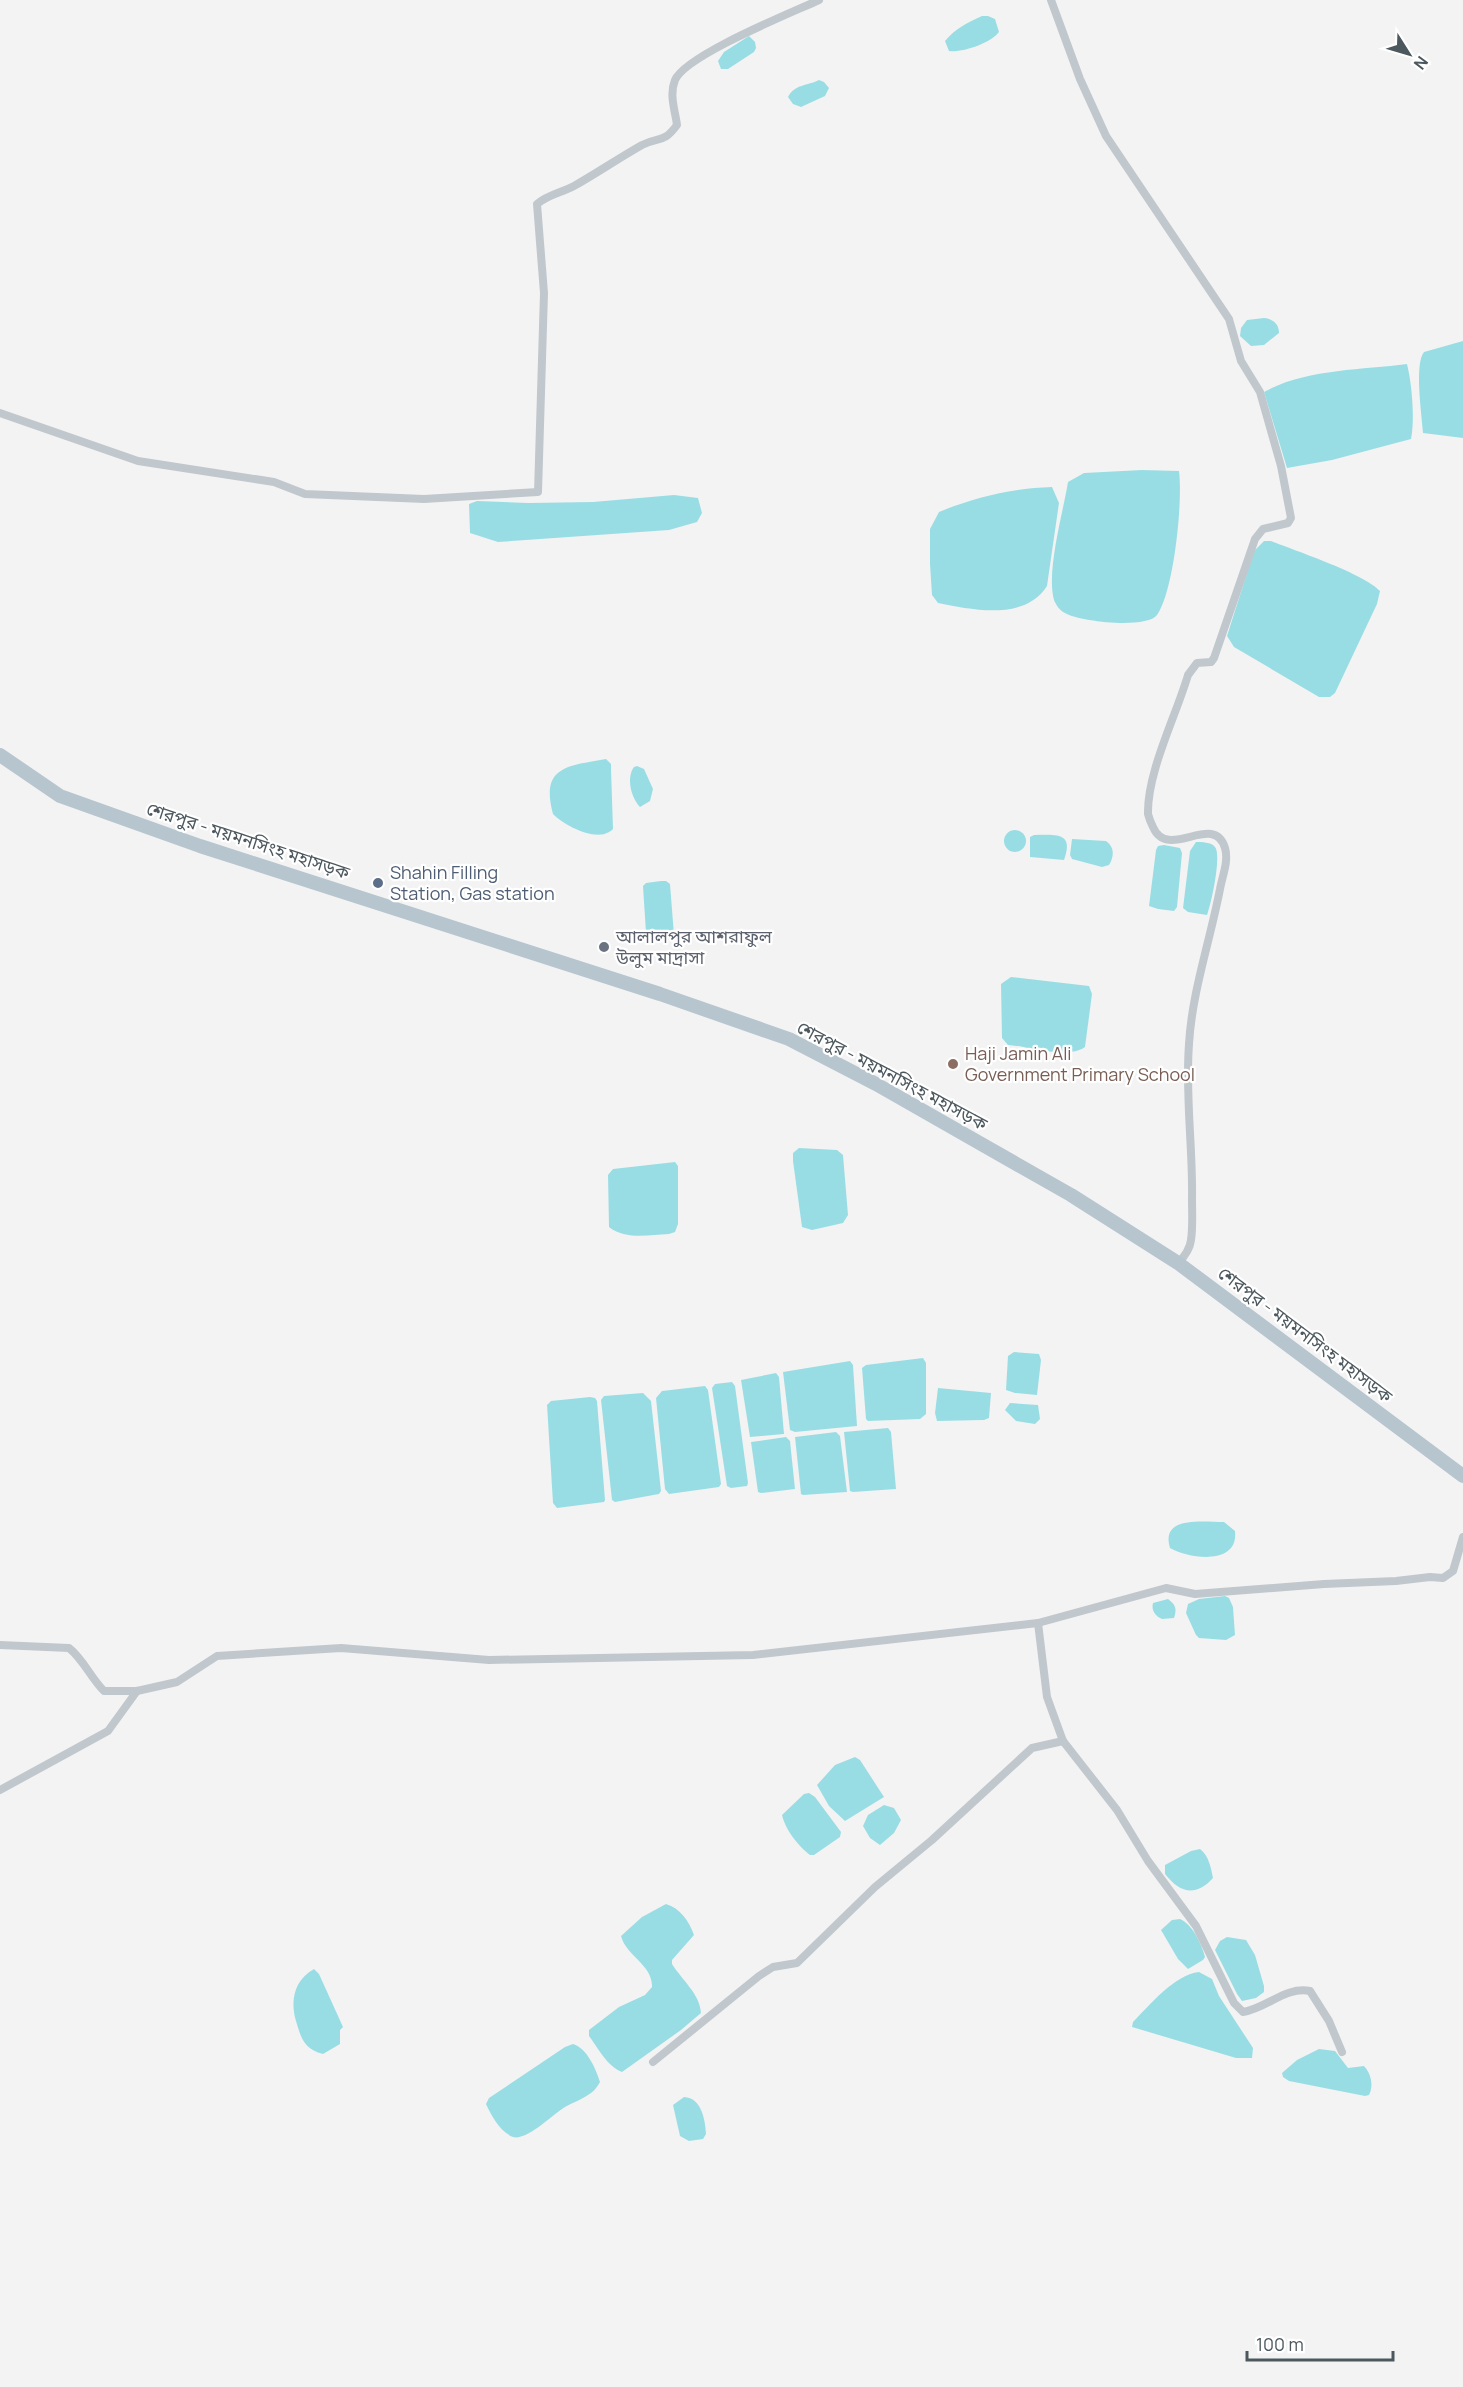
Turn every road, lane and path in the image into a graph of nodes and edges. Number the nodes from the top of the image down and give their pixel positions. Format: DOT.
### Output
graph roads {
  1 [pos="819,0"];
  2 [pos="1051,0"];
  3 [pos="0,413"];
  4 [pos="0,755"];
  5 [pos="1178,1263"];
  6 [pos="1463,1476"];
  7 [pos="1463,1536"];
  8 [pos="1038,1623"];
  9 [pos="0,1645"];
  10 [pos="137,1691"];
  11 [pos="1063,1741"];
  12 [pos="0,1790"];
  13 [pos="1342,2052"];
  14 [pos="653,2062"];
  1 -- 3 [label="street"];
  2 -- 5 [label="street"];
  4 -- 5 [label="main road, শেরপুর - ময়মনসিংহ মহাসড়ক"];
  5 -- 6 [label="main road, শেরপুর - ময়মনসিংহ মহাসড়ক"];
  7 -- 8 [label="street"];
  8 -- 10 [label="street"];
  8 -- 11 [label="street"];
  9 -- 10 [label="street"];
  10 -- 12 [label="street"];
  11 -- 13 [label="street"];
  11 -- 14 [label="street"];
}
